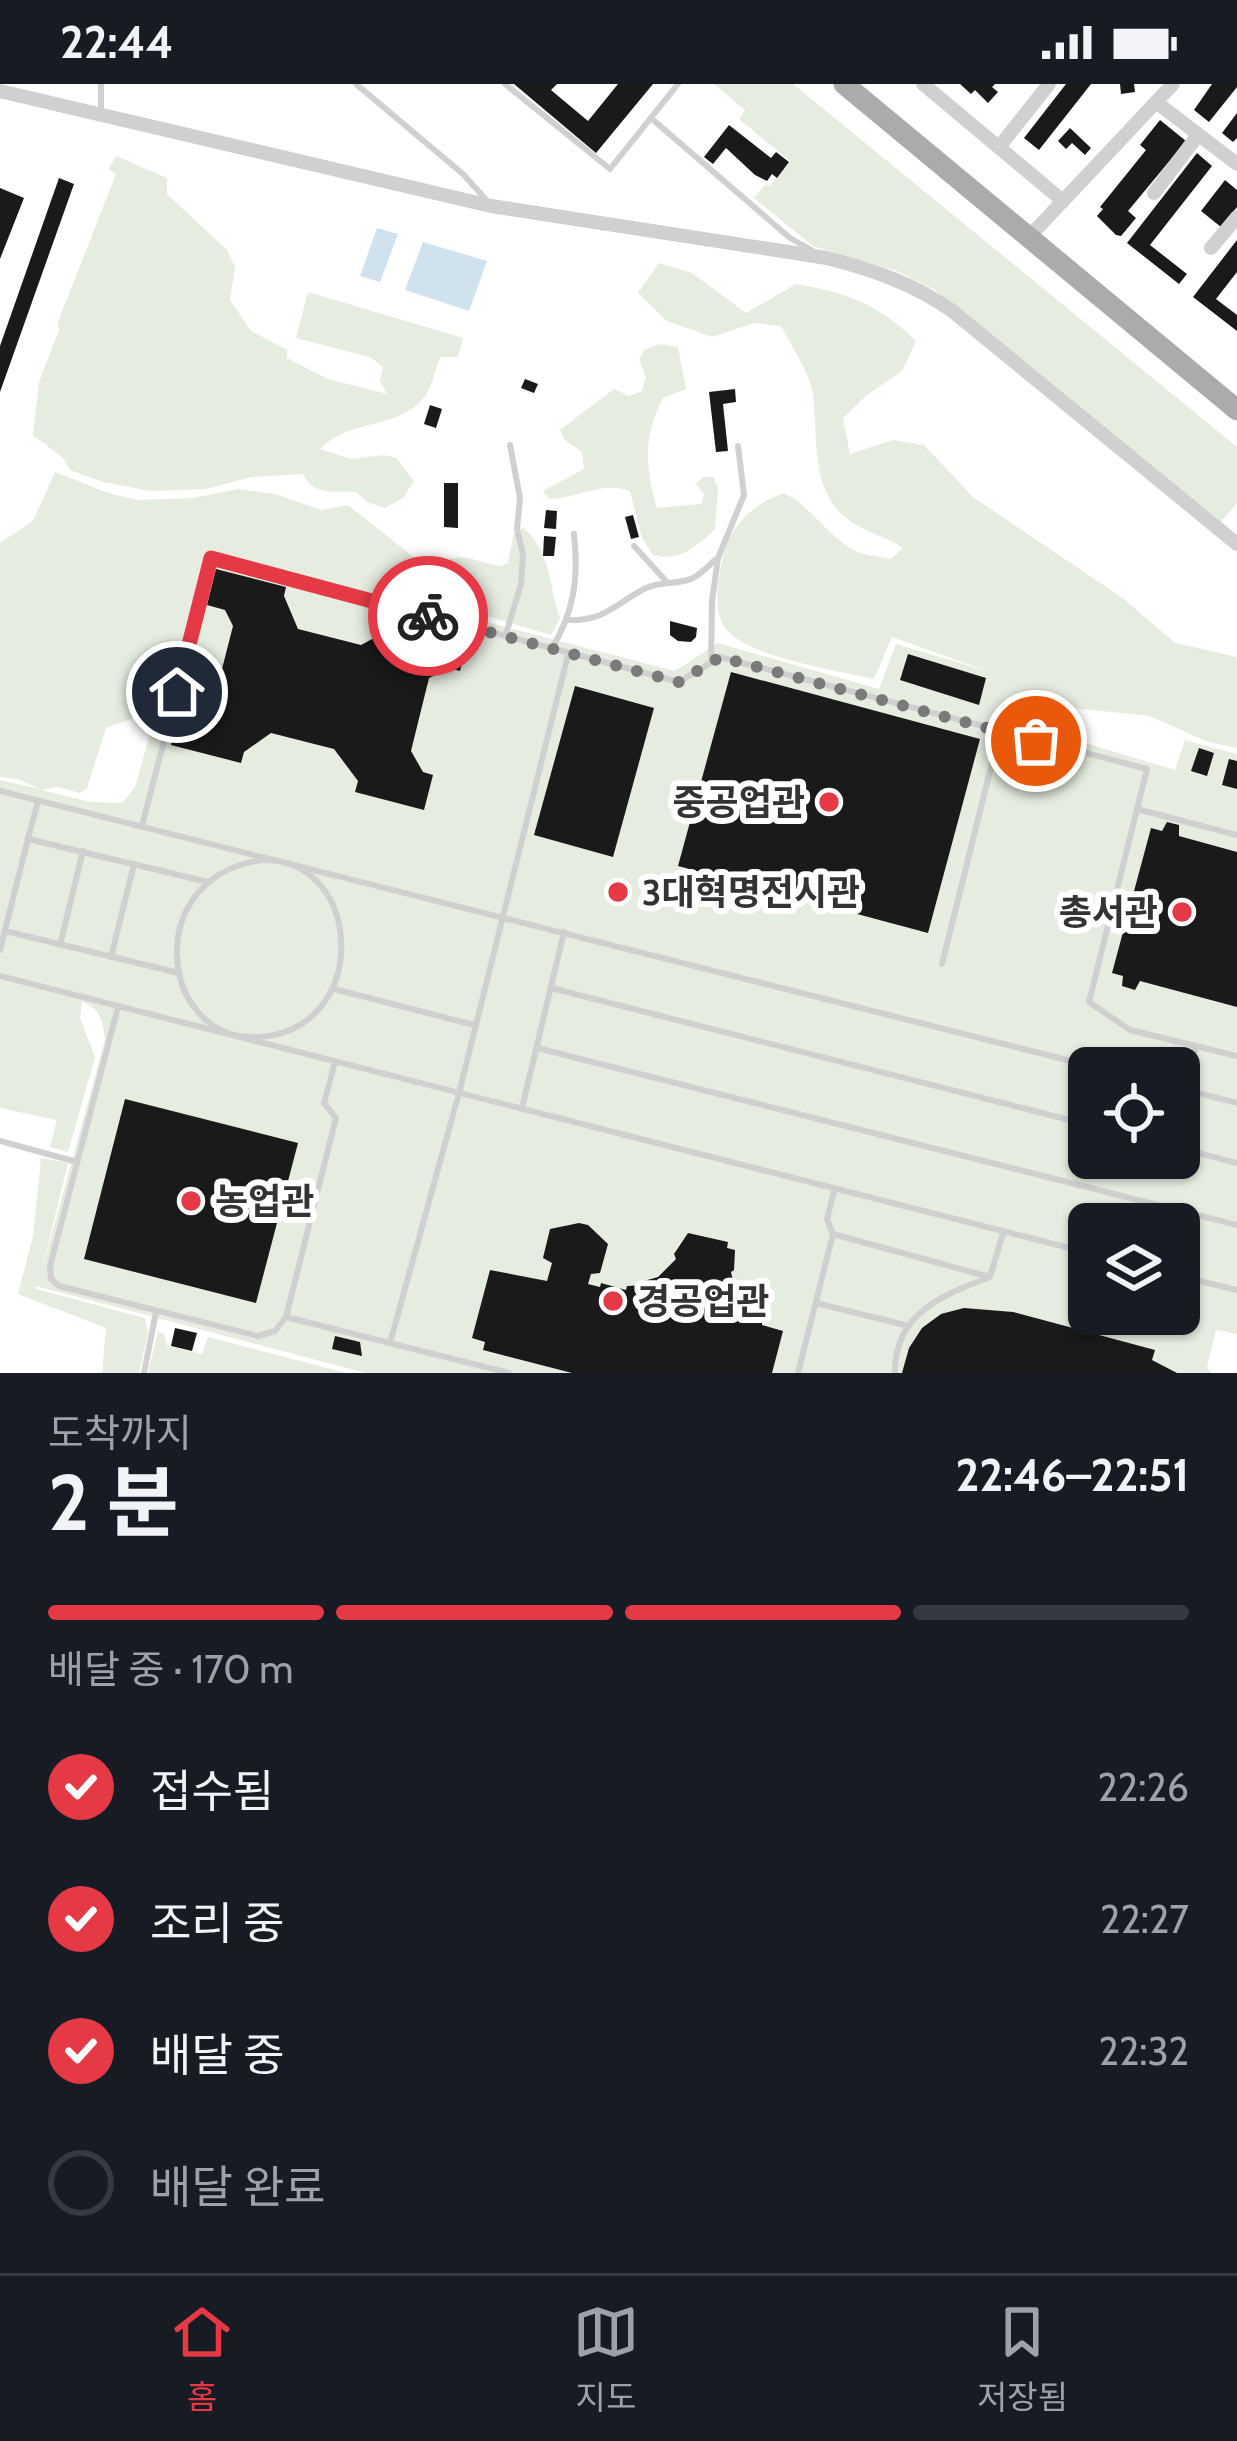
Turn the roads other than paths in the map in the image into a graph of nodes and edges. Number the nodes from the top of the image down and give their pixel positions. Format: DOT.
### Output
graph roads {
  1 [pos="101,84"];
  2 [pos="356,84"];
  3 [pos="505,84"];
  4 [pos="678,84"];
  5 [pos="844,84"];
  6 [pos="923,84"];
  7 [pos="1049,84"];
  8 [pos="1173,84"];
  9 [pos="0,91"];
  10 [pos="1156,102"];
  11 [pos="101,115"];
  12 [pos="651,118"];
  13 [pos="1198,134"];
  14 [pos="999,147"];
  15 [pos="1237,164"];
  16 [pos="1154,193"];
  17 [pos="1064,201"];
  18 [pos="491,206"];
  19 [pos="1237,217"];
  20 [pos="1029,237"];
  21 [pos="1211,248"];
  22 [pos="827,258"];
  23 [pos="1237,410"];
  24 [pos="510,445"];
  25 [pos="738,446"];
  26 [pos="574,534"];
  27 [pos="1237,544"];
  28 [pos="634,547"];
  29 [pos="718,558"];
  30 [pos="667,581"];
  31 [pos="569,620"];
  32 [pos="505,638"];
  33 [pos="550,650"];
  34 [pos="568,655"];
  35 [pos="711,663"];
  36 [pos="1000,731"];
  37 [pos="0,791"];
  38 [pos="38,800"];
  39 [pos="1137,808"];
  40 [pos="142,826"];
  41 [pos="1237,835"];
  42 [pos="28,838"];
  43 [pos="83,851"];
  44 [pos="280,860"];
  45 [pos="134,864"];
  46 [pos="208,882"];
  47 [pos="504,917"];
  48 [pos="5,931"];
  49 [pos="564,932"];
  50 [pos="60,945"];
  51 [pos="0,950"];
  52 [pos="111,958"];
  53 [pos="942,964"];
  54 [pos="178,974"];
  55 [pos="0,976"];
  56 [pos="551,988"];
  57 [pos="334,989"];
  58 [pos="118,1007"];
  59 [pos="474,1024"];
  60 [pos="237,1036"];
  61 [pos="1196,1046"];
  62 [pos="537,1048"];
  63 [pos="1237,1055"];
  64 [pos="1068,1060"];
  65 [pos="334,1062"];
  66 [pos="459,1093"];
  67 [pos="1200,1094"];
  68 [pos="1237,1103"];
  69 [pos="522,1108"];
  70 [pos="1068,1120"];
  71 [pos="0,1142"];
  72 [pos="1200,1153"];
  73 [pos="77,1162"];
  74 [pos="1237,1163"];
  75 [pos="835,1188"];
  76 [pos="1237,1226"];
  77 [pos="1004,1231"];
  78 [pos="833,1234"];
  79 [pos="1068,1248"];
  80 [pos="990,1277"];
  81 [pos="1200,1281"];
  82 [pos="1237,1290"];
  83 [pos="816,1303"];
  84 [pos="156,1312"];
  85 [pos="286,1317"];
  86 [pos="906,1325"];
  87 [pos="390,1343"];
  88 [pos="144,1373"];
  89 [pos="509,1373"];
  90 [pos="798,1373"];
  91 [pos="895,1373"];
  1 -- 11 [label="lane"];
  2 -- 18 [label="lane"];
  3 -- 12 [label="lane"];
  4 -- 12 [label="lane"];
  5 -- 20 [label="main road"];
  6 -- 14 [label="street"];
  7 -- 14 [label="street"];
  8 -- 10 [label="street"];
  9 -- 11 [label="street"];
  10 -- 13 [label="street"];
  10 -- 17 [label="street"];
  11 -- 18 [label="street"];
  12 -- 22 [label="lane"];
  13 -- 15 [label="street"];
  13 -- 16 [label="street"];
  14 -- 17 [label="street"];
  17 -- 20 [label="street"];
  18 -- 22 [label="street"];
  19 -- 21 [label="street"];
  20 -- 23 [label="main road"];
  22 -- 27 [label="street"];
  24 -- 32 [label="lane"];
  25 -- 29 [label="lane"];
  26 -- 31 [label="lane"];
  28 -- 30 [label="lane"];
  29 -- 30 [label="lane"];
  29 -- 35 [label="lane"];
  30 -- 31 [label="lane"];
  31 -- 33 [label="lane"];
  32 -- 33 [label="lane"];
  32 -- 40 [label="lane"];
  33 -- 34 [label="lane"];
  34 -- 35 [label="lane"];
  34 -- 47 [label="lane"];
  35 -- 36 [label="lane"];
  36 -- 39 [label="lane"];
  36 -- 53 [label="lane"];
  37 -- 38 [label="lane"];
  38 -- 40 [label="lane"];
  38 -- 42 [label="lane"];
  39 -- 41 [label="lane"];
  39 -- 61 [label="lane"];
  40 -- 44 [label="lane"];
  42 -- 43 [label="lane"];
  42 -- 48 [label="lane"];
  43 -- 45 [label="lane"];
  43 -- 50 [label="lane"];
  44 -- 46 [label="lane"];
  44 -- 47 [label="lane"];
  44 -- 57 [label="lane"];
  45 -- 46 [label="lane"];
  45 -- 52 [label="lane"];
  46 -- 54 [label="lane"];
  47 -- 49 [label="lane"];
  47 -- 59 [label="lane"];
  48 -- 50 [label="lane"];
  48 -- 51 [label="lane"];
  49 -- 56 [label="lane"];
  49 -- 64 [label="lane"];
  50 -- 52 [label="lane"];
  52 -- 54 [label="lane"];
  54 -- 60 [label="lane"];
  55 -- 58 [label="lane"];
  56 -- 62 [label="lane"];
  56 -- 70 [label="lane"];
  57 -- 59 [label="lane"];
  57 -- 60 [label="lane"];
  58 -- 60 [label="lane"];
  58 -- 73 [label="lane"];
  59 -- 66 [label="lane"];
  60 -- 65 [label="lane"];
  61 -- 63 [label="lane"];
  62 -- 69 [label="lane"];
  62 -- 76 [label="lane"];
  65 -- 66 [label="lane"];
  65 -- 85 [label="lane"];
  66 -- 69 [label="lane"];
  66 -- 87 [label="lane"];
  67 -- 68 [label="lane"];
  69 -- 75 [label="lane"];
  71 -- 73 [label="lane"];
  72 -- 74 [label="lane"];
  73 -- 84 [label="lane"];
  75 -- 77 [label="lane"];
  75 -- 78 [label="lane"];
  77 -- 79 [label="lane"];
  77 -- 80 [label="lane"];
  78 -- 80 [label="lane"];
  78 -- 83 [label="lane"];
  80 -- 86 [label="lane"];
  81 -- 82 [label="lane"];
  83 -- 86 [label="lane"];
  83 -- 90 [label="lane"];
  84 -- 85 [label="lane"];
  84 -- 88 [label="lane"];
  85 -- 87 [label="lane"];
  86 -- 91 [label="lane"];
  87 -- 89 [label="lane"];
}
